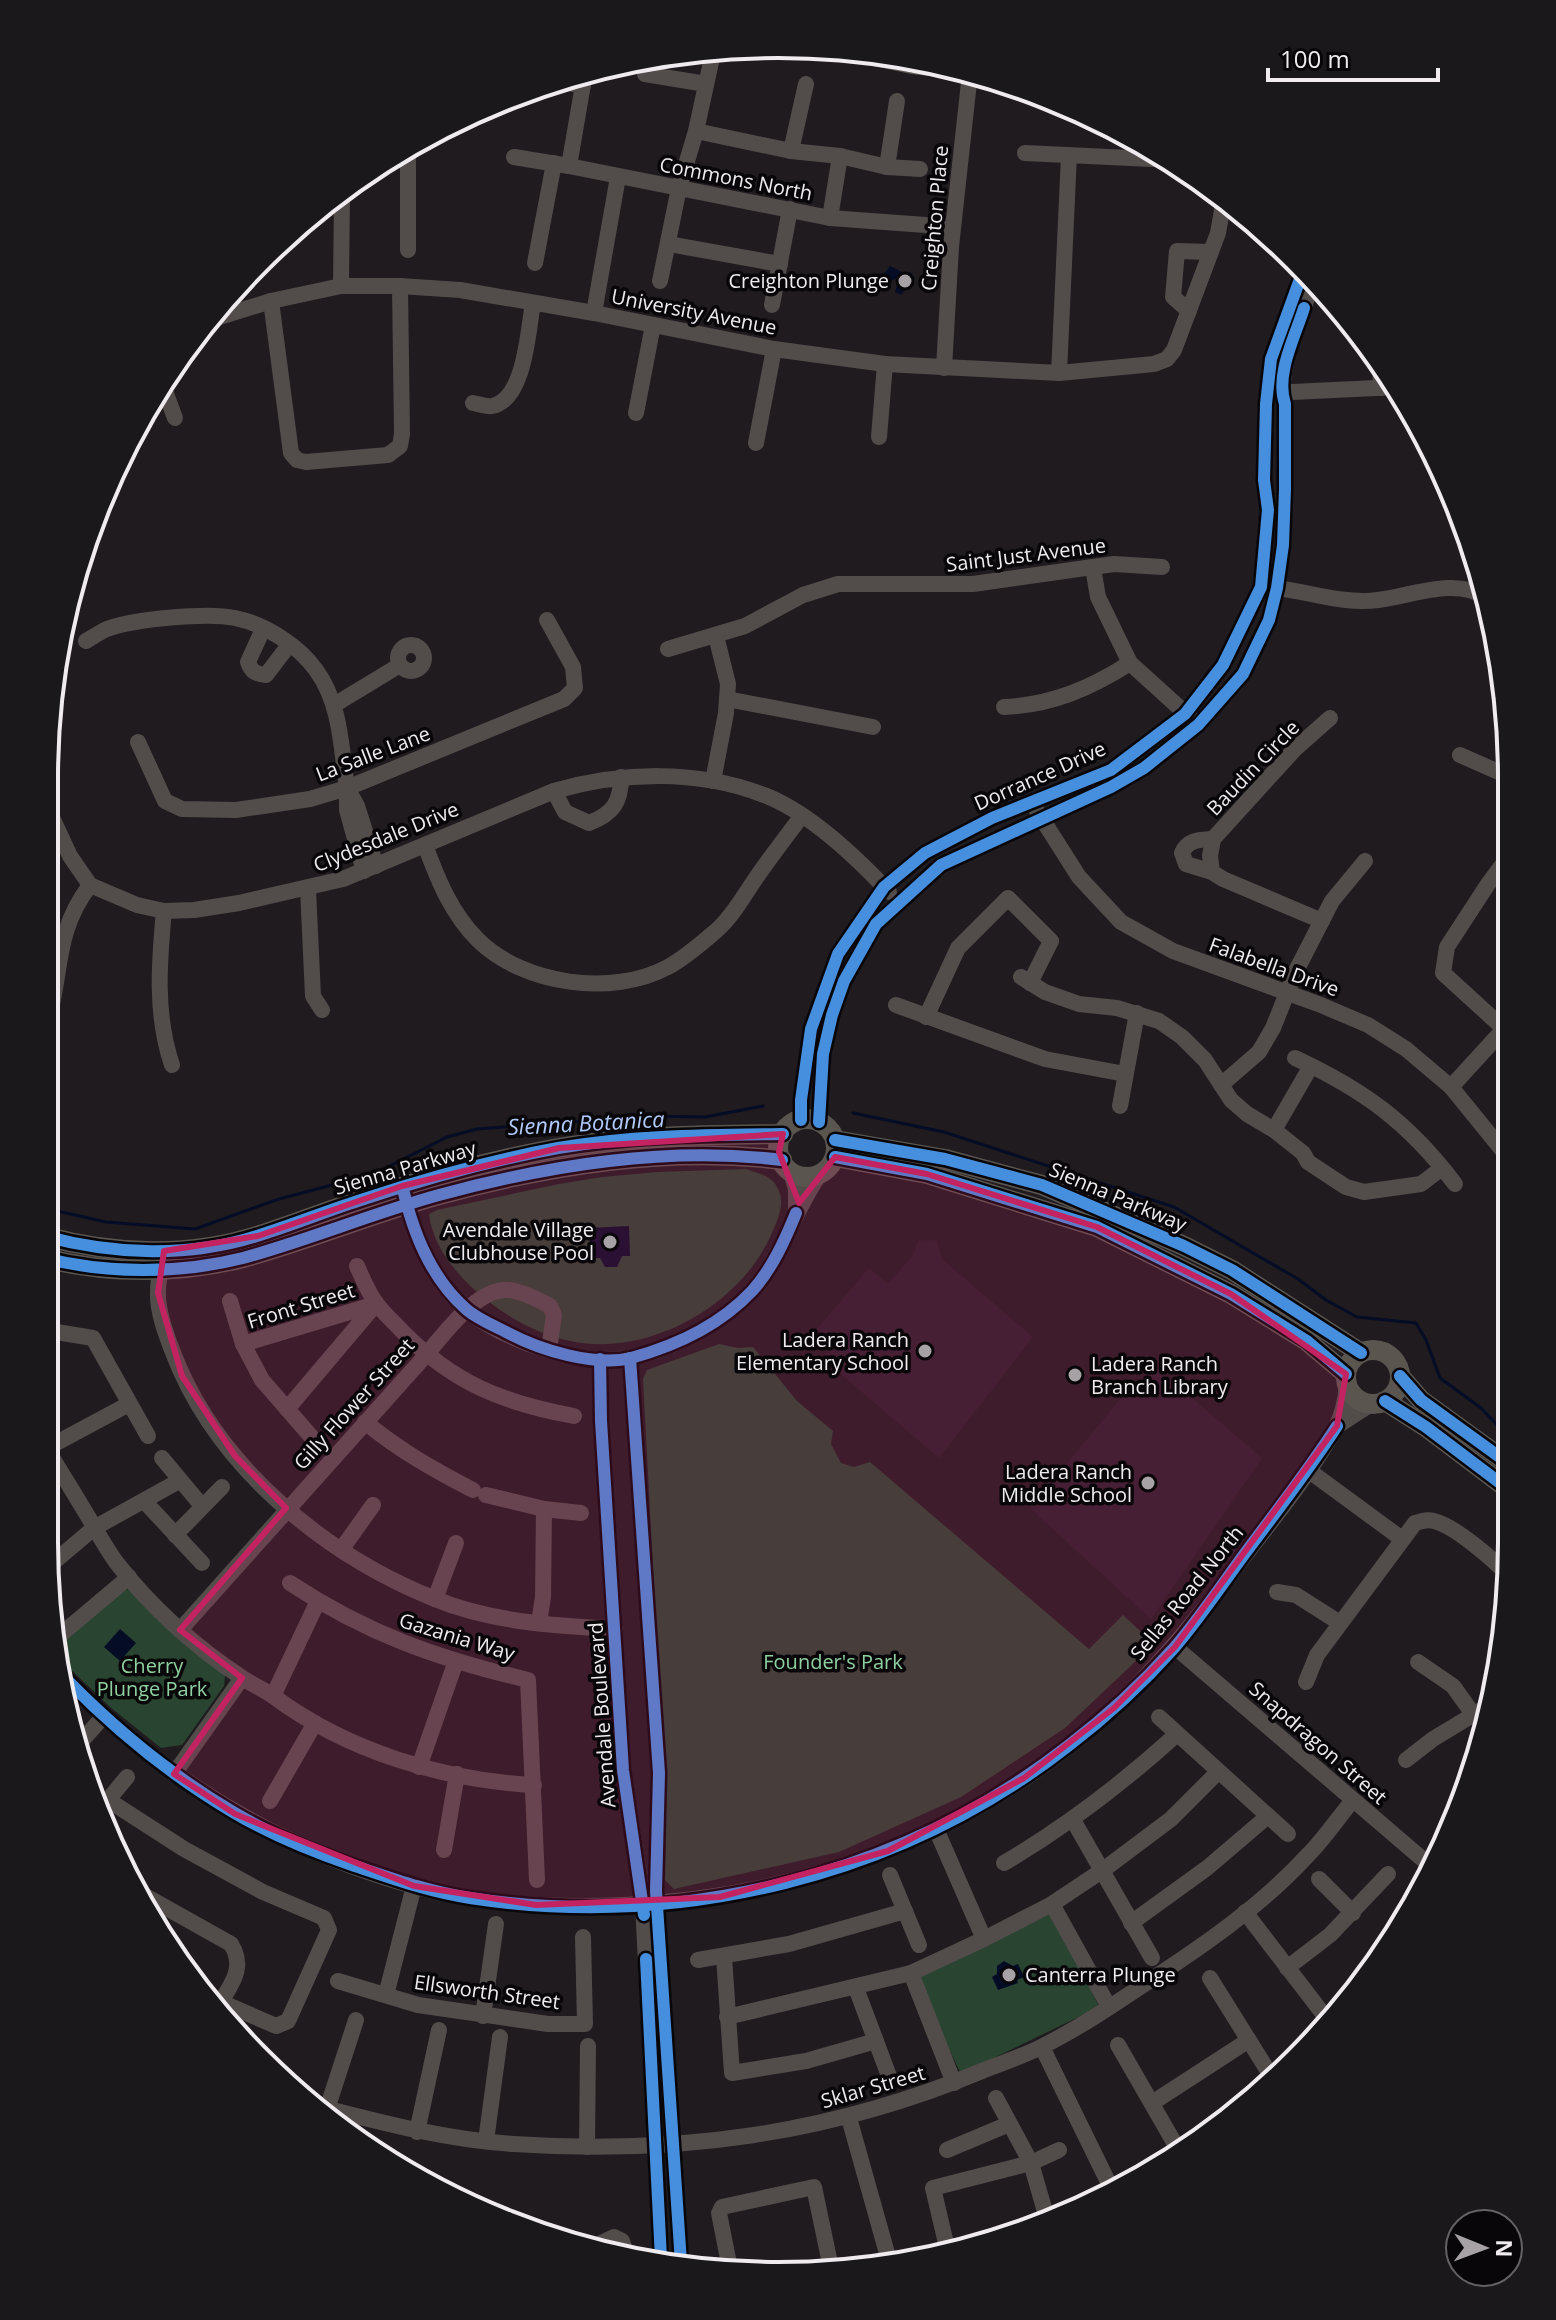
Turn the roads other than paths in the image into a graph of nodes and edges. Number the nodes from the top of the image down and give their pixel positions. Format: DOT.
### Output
graph roads {
  1 [pos="711,62"];
  2 [pos="645,74"];
  3 [pos="706,84"];
  4 [pos="806,84"];
  5 [pos="969,84"];
  6 [pos="582,86"];
  7 [pos="897,101"];
  8 [pos="696,131"];
  9 [pos="791,151"];
  10 [pos="1025,153"];
  11 [pos="1069,155"];
  12 [pos="840,156"];
  13 [pos="514,157"];
  14 [pos="1146,159"];
  15 [pos="405,162"];
  16 [pos="561,164"];
  17 [pos="887,167"];
  18 [pos="920,169"];
  19 [pos="618,177"];
  20 [pos="679,188"];
  21 [pos="342,206"];
  22 [pos="790,209"];
  23 [pos="1222,212"];
  24 [pos="830,218"];
  25 [pos="953,227"];
  26 [pos="669,244"];
  27 [pos="408,250"];
  28 [pos="1211,252"];
  29 [pos="535,263"];
  30 [pos="780,264"];
  31 [pos="660,281"];
  32 [pos="1299,282"];
  33 [pos="341,286"];
  34 [pos="400,286"];
  35 [pos="1309,293"];
  36 [pos="271,301"];
  37 [pos="533,303"];
  38 [pos="772,305"];
  39 [pos="1189,311"];
  40 [pos="594,313"];
  41 [pos="228,314"];
  42 [pos="653,325"];
  43 [pos="774,349"];
  44 [pos="885,364"];
  45 [pos="944,368"];
  46 [pos="1059,373"];
  47 [pos="1383,388"];
  48 [pos="1274,393"];
  49 [pos="167,397"];
  50 [pos="473,403"];
  51 [pos="636,413"];
  52 [pos="175,418"];
  53 [pos="879,437"];
  54 [pos="756,443"];
  55 [pos="1162,567"];
  56 [pos="1093,568"];
  57 [pos="1269,587"];
  58 [pos="1473,592"];
  59 [pos="547,620"];
  60 [pos="263,629"];
  61 [pos="716,636"];
  62 [pos="86,641"];
  63 [pos="289,645"];
  64 [pos="668,649"];
  65 [pos="1130,663"];
  66 [pos="400,665"];
  67 [pos="727,699"];
  68 [pos="334,705"];
  69 [pos="1004,707"];
  70 [pos="1330,718"];
  71 [pos="1192,720"];
  72 [pos="873,727"];
  73 [pos="138,742"];
  74 [pos="1460,755"];
  75 [pos="1498,772"];
  76 [pos="621,777"];
  77 [pos="713,781"];
  78 [pos="347,788"];
  79 [pos="554,791"];
  80 [pos="1033,802"];
  81 [pos="801,817"];
  82 [pos="1040,819"];
  83 [pos="58,830"];
  84 [pos="1213,839"];
  85 [pos="425,845"];
  86 [pos="1365,861"];
  87 [pos="370,869"];
  88 [pos="1498,871"];
  89 [pos="1212,872"];
  90 [pos="90,885"];
  91 [pos="884,887"];
  92 [pos="308,889"];
  93 [pos="899,902"];
  94 [pos="164,911"];
  95 [pos="1322,921"];
  96 [pos="58,967"];
  97 [pos="1287,994"];
  98 [pos="896,1005"];
  99 [pos="322,1010"];
  100 [pos="1137,1013"];
  101 [pos="926,1017"];
  102 [pos="1498,1024"];
  103 [pos="1498,1042"];
  104 [pos="1295,1058"];
  105 [pos="172,1065"];
  106 [pos="1311,1066"];
  107 [pos="1125,1074"];
  108 [pos="1221,1085"];
  109 [pos="1451,1087"];
  110 [pos="1120,1106"];
  111 [pos="810,1121"];
  112 [pos="783,1134"];
  113 [pos="1288,1135"];
  114 [pos="1498,1145"];
  115 [pos="835,1148"];
  116 [pos="786,1166"];
  117 [pos="1442,1168"];
  118 [pos="820,1174"];
  119 [pos="1455,1184"];
  120 [pos="404,1196"];
  121 [pos="796,1213"];
  122 [pos="58,1239"];
  123 [pos="162,1260"];
  124 [pos="58,1261"];
  125 [pos="357,1266"];
  126 [pos="230,1301"];
  127 [pos="376,1304"];
  128 [pos="467,1310"];
  129 [pos="58,1332"];
  130 [pos="243,1344"];
  131 [pos="549,1350"];
  132 [pos="1361,1353"];
  133 [pos="426,1355"];
  134 [pos="630,1358"];
  135 [pos="600,1359"];
  136 [pos="1400,1376"];
  137 [pos="1347,1379"];
  138 [pos="1378,1403"];
  139 [pos="129,1404"];
  140 [pos="287,1409"];
  141 [pos="574,1416"];
  142 [pos="365,1422"];
  143 [pos="1337,1426"];
  144 [pos="148,1436"];
  145 [pos="58,1439"];
  146 [pos="315,1441"];
  147 [pos="1498,1456"];
  148 [pos="162,1458"];
  149 [pos="58,1467"];
  150 [pos="1308,1470"];
  151 [pos="179,1481"];
  152 [pos="1498,1481"];
  153 [pos="222,1487"];
  154 [pos="145,1502"];
  155 [pos="373,1505"];
  156 [pos="202,1506"];
  157 [pos="286,1508"];
  158 [pos="544,1509"];
  159 [pos="581,1513"];
  160 [pos="94,1528"];
  161 [pos="175,1535"];
  162 [pos="1402,1539"];
  163 [pos="456,1543"];
  164 [pos="341,1550"];
  165 [pos="59,1558"];
  166 [pos="202,1563"];
  167 [pos="1497,1566"];
  168 [pos="129,1577"];
  169 [pos="290,1583"];
  170 [pos="1277,1592"];
  171 [pos="435,1599"];
  172 [pos="318,1601"];
  173 [pos="539,1623"];
  174 [pos="1340,1623"];
  175 [pos="615,1629"];
  176 [pos="180,1630"];
  177 [pos="64,1632"];
  178 [pos="1175,1647"];
  179 [pos="456,1661"];
  180 [pos="1418,1662"];
  181 [pos="242,1678"];
  182 [pos="1306,1682"];
  183 [pos="73,1686"];
  184 [pos="273,1696"];
  185 [pos="1477,1712"];
  186 [pos="1473,1714"];
  187 [pos="103,1717"];
  188 [pos="1159,1717"];
  189 [pos="315,1723"];
  190 [pos="1177,1734"];
  191 [pos="85,1737"];
  192 [pos="1406,1760"];
  193 [pos="419,1767"];
  194 [pos="1218,1772"];
  195 [pos="174,1774"];
  196 [pos="457,1774"];
  197 [pos="127,1777"];
  198 [pos="534,1785"];
  199 [pos="1353,1800"];
  200 [pos="270,1801"];
  201 [pos="107,1802"];
  202 [pos="110,1809"];
  203 [pos="1268,1816"];
  204 [pos="1073,1820"];
  205 [pos="936,1829"];
  206 [pos="1288,1834"];
  207 [pos="444,1850"];
  208 [pos="1424,1860"];
  209 [pos="1004,1863"];
  210 [pos="1103,1870"];
  211 [pos="1388,1874"];
  212 [pos="890,1875"];
  213 [pos="1319,1879"];
  214 [pos="537,1880"];
  215 [pos="414,1886"];
  216 [pos="153,1900"];
  217 [pos="650,1904"];
  218 [pos="1052,1904"];
  219 [pos="905,1911"];
  220 [pos="1245,1912"];
  221 [pos="1353,1913"];
  222 [pos="1131,1923"];
  223 [pos="496,1924"];
  224 [pos="583,1937"];
  225 [pos="984,1939"];
  226 [pos="919,1945"];
  227 [pos="724,1957"];
  228 [pos="1152,1958"];
  229 [pos="698,1960"];
  230 [pos="1287,1968"];
  231 [pos="911,1973"];
  232 [pos="1210,1978"];
  233 [pos="338,1981"];
  234 [pos="856,1988"];
  235 [pos="386,1995"];
  236 [pos="221,1998"];
  237 [pos="228,2006"];
  238 [pos="1109,2007"];
  239 [pos="1322,2013"];
  240 [pos="483,2016"];
  241 [pos="727,2017"];
  242 [pos="356,2020"];
  243 [pos="439,2030"];
  244 [pos="500,2037"];
  245 [pos="1249,2040"];
  246 [pos="876,2041"];
  247 [pos="1118,2045"];
  248 [pos="588,2046"];
  249 [pos="1042,2047"];
  250 [pos="1267,2070"];
  251 [pos="889,2076"];
  252 [pos="954,2083"];
  253 [pos="996,2098"];
  254 [pos="323,2099"];
  255 [pos="1152,2103"];
  256 [pos="338,2112"];
  257 [pos="849,2118"];
  258 [pos="1009,2124"];
  259 [pos="417,2132"];
  260 [pos="486,2141"];
  261 [pos="1175,2143"];
  262 [pos="674,2144"];
  263 [pos="654,2146"];
  264 [pos="587,2147"];
  265 [pos="947,2150"];
  266 [pos="1059,2150"];
  267 [pos="1031,2163"];
  268 [pos="1108,2182"];
  269 [pos="1045,2211"];
  270 [pos="607,2240"];
  271 [pos="946,2241"];
  272 [pos="623,2244"];
  273 [pos="661,2252"];
  274 [pos="887,2253"];
  275 [pos="681,2255"];
  276 [pos="728,2260"];
  277 [pos="829,2260"];
  1 -- 3 [label="street"];
  2 -- 3 [label="street"];
  3 -- 8 [label="street"];
  4 -- 9 [label="street"];
  5 -- 25 [label="street, Creighton Place"];
  6 -- 16 [label="street"];
  7 -- 17 [label="street"];
  8 -- 9 [label="street"];
  8 -- 20 [label="street"];
  9 -- 12 [label="street"];
  10 -- 11 [label="street"];
  11 -- 14 [label="street"];
  11 -- 46 [label="street"];
  12 -- 17 [label="street"];
  12 -- 24 [label="street"];
  13 -- 16 [label="street, Commons North"];
  15 -- 27 [label="street"];
  16 -- 19 [label="street, Commons North"];
  16 -- 29 [label="street"];
  17 -- 18 [label="street"];
  19 -- 20 [label="street, Commons North"];
  19 -- 40 [label="street"];
  20 -- 22 [label="street, Commons North"];
  20 -- 26 [label="street"];
  21 -- 33 [label="street"];
  22 -- 24 [label="street, Commons North"];
  22 -- 30 [label="street"];
  23 -- 28 [label="street"];
  24 -- 25 [label="street, Commons North"];
  25 -- 45 [label="street, Creighton Place"];
  26 -- 30 [label="street"];
  26 -- 31 [label="street"];
  28 -- 39 [label="street"];
  28 -- 39 [label="street"];
  30 -- 38 [label="street"];
  32 -- 48 [label="street, Dorrance Drive"];
  33 -- 34 [label="street, University Avenue"];
  33 -- 36 [label="street, University Avenue"];
  34 -- 36 [label="street"];
  34 -- 37 [label="street, University Avenue"];
  35 -- 48 [label="street, Dorrance Drive"];
  36 -- 41 [label="street, University Avenue"];
  37 -- 40 [label="street, University Avenue"];
  37 -- 50 [label="street"];
  39 -- 46 [label="street, University Avenue"];
  40 -- 42 [label="street, University Avenue"];
  42 -- 43 [label="street, University Avenue"];
  42 -- 51 [label="street"];
  43 -- 44 [label="street, University Avenue"];
  43 -- 54 [label="street"];
  44 -- 45 [label="street, University Avenue"];
  44 -- 53 [label="street"];
  45 -- 46 [label="street, University Avenue"];
  47 -- 48 [label="street"];
  48 -- 57 [label="street, Dorrance Drive"];
  49 -- 52 [label="street"];
  55 -- 56 [label="street, Saint Just Avenue"];
  56 -- 61 [label="street, Saint Just Avenue"];
  56 -- 65 [label="street"];
  57 -- 58 [label="street"];
  57 -- 71 [label="street, Dorrance Drive"];
  59 -- 78 [label="street, La Salle Lane"];
  60 -- 62 [label="street"];
  60 -- 63 [label="street"];
  60 -- 63 [label="street"];
  61 -- 64 [label="street, Saint Just Avenue"];
  61 -- 67 [label="street"];
  63 -- 68 [label="street"];
  65 -- 69 [label="street"];
  65 -- 71 [label="street"];
  66 -- 68 [label="street"];
  67 -- 72 [label="street"];
  67 -- 77 [label="street"];
  68 -- 78 [label="street"];
  70 -- 84 [label="street, Baudin Circle"];
  71 -- 80 [label="street, Dorrance Drive"];
  71 -- 82 [label="street, Dorrance Drive"];
  73 -- 78 [label="street, La Salle Lane"];
  74 -- 75 [label="street"];
  76 -- 77 [label="street, Clydesdale Drive"];
  76 -- 79 [label="street, Clydesdale Drive"];
  76 -- 79 [label="street"];
  77 -- 81 [label="street, Clydesdale Drive"];
  78 -- 87 [label="street"];
  79 -- 85 [label="street, Clydesdale Drive"];
  80 -- 82 [label="street, Falabella Drive"];
  80 -- 91 [label="street, Dorrance Drive"];
  81 -- 85 [label="street"];
  81 -- 91 [label="street, Clydesdale Drive"];
  82 -- 93 [label="street, Dorrance Drive"];
  82 -- 97 [label="street, Falabella Drive"];
  83 -- 90 [label="street"];
  84 -- 89 [label="street, Baudin Circle"];
  84 -- 89 [label="street"];
  85 -- 87 [label="street, Clydesdale Drive"];
  86 -- 95 [label="street"];
  87 -- 92 [label="street, Clydesdale Drive"];
  88 -- 102 [label="street"];
  89 -- 95 [label="street"];
  90 -- 94 [label="street, Clydesdale Drive"];
  90 -- 96 [label="street"];
  91 -- 93 [label="street, Clydesdale Drive"];
  91 -- 111 [label="street, Dorrance Drive"];
  92 -- 94 [label="street, Clydesdale Drive"];
  92 -- 99 [label="street"];
  93 -- 111 [label="street, Dorrance Drive"];
  94 -- 105 [label="street"];
  95 -- 97 [label="street"];
  97 -- 108 [label="street"];
  97 -- 109 [label="street, Falabella Drive"];
  98 -- 101 [label="street"];
  100 -- 101 [label="street"];
  100 -- 107 [label="street"];
  100 -- 108 [label="street"];
  101 -- 107 [label="street"];
  103 -- 109 [label="street"];
  104 -- 106 [label="street"];
  106 -- 113 [label="street"];
  106 -- 117 [label="street"];
  107 -- 110 [label="street"];
  108 -- 113 [label="street"];
  109 -- 114 [label="street, Falabella Drive"];
  111 -- 112 [label="main road"];
  111 -- 115 [label="main road"];
  112 -- 116 [label="main road"];
  112 -- 120 [label="main road, Sienna Parkway"];
  113 -- 117 [label="street"];
  115 -- 118 [label="main road"];
  115 -- 132 [label="main road, Sienna Parkway"];
  115 -- 137 [label="main road, Sienna Parkway"];
  116 -- 118 [label="main road, Sienna Parkway"];
  116 -- 120 [label="main road, Sienna Parkway"];
  116 -- 121 [label="street"];
  117 -- 119 [label="street"];
  118 -- 121 [label="street"];
  120 -- 123 [label="main road, Sienna Parkway"];
  120 -- 128 [label="street"];
  121 -- 134 [label="street"];
  122 -- 123 [label="main road, Sienna Parkway"];
  123 -- 124 [label="main road, Sienna Parkway"];
  123 -- 157 [label="street"];
  125 -- 127 [label="street"];
  126 -- 130 [label="street, Front Street"];
  127 -- 130 [label="street, Front Street"];
  127 -- 133 [label="street"];
  127 -- 140 [label="street, Front Street"];
  128 -- 131 [label="street"];
  128 -- 131 [label="street, Gilly Flower Street"];
  128 -- 133 [label="street, Gilly Flower Street"];
  129 -- 139 [label="street"];
  130 -- 140 [label="street, Front Street"];
  131 -- 135 [label="street"];
  132 -- 136 [label="main road, Sienna Parkway"];
  132 -- 137 [label="main road"];
  133 -- 141 [label="street"];
  133 -- 142 [label="street, Gilly Flower Street"];
  134 -- 135 [label="street"];
  134 -- 217 [label="street, Avendale Boulevard"];
  135 -- 175 [label="street, Avendale Boulevard"];
  136 -- 138 [label="main road"];
  136 -- 147 [label="main road, Sienna Parkway"];
  137 -- 138 [label="main road, Sienna Parkway"];
  137 -- 143 [label="street, Sellas Road North"];
  138 -- 143 [label="street, Sellas Road North"];
  138 -- 152 [label="main road, Sienna Parkway"];
  139 -- 144 [label="street"];
  139 -- 145 [label="street"];
  140 -- 146 [label="street, Front Street"];
  142 -- 157 [label="street, Gilly Flower Street"];
  142 -- 158 [label="street"];
  143 -- 150 [label="street, Sellas Road North"];
  148 -- 151 [label="street"];
  149 -- 160 [label="street"];
  150 -- 162 [label="street"];
  150 -- 178 [label="street, Sellas Road North"];
  151 -- 154 [label="street"];
  151 -- 156 [label="street"];
  153 -- 156 [label="street"];
  154 -- 160 [label="street"];
  154 -- 161 [label="street"];
  155 -- 164 [label="street"];
  156 -- 161 [label="street"];
  157 -- 164 [label="street"];
  157 -- 176 [label="street, Gilly Flower Street"];
  158 -- 159 [label="street"];
  158 -- 173 [label="street"];
  160 -- 165 [label="street"];
  160 -- 168 [label="street"];
  161 -- 166 [label="street"];
  162 -- 167 [label="street"];
  162 -- 174 [label="street"];
  163 -- 171 [label="street"];
  164 -- 171 [label="street"];
  168 -- 176 [label="street"];
  168 -- 177 [label="street"];
  169 -- 172 [label="street, Gazania Way"];
  170 -- 174 [label="street"];
  171 -- 173 [label="street"];
  172 -- 179 [label="street, Gazania Way"];
  172 -- 184 [label="street"];
  173 -- 175 [label="street"];
  174 -- 182 [label="street"];
  175 -- 217 [label="street, Avendale Boulevard"];
  176 -- 181 [label="street"];
  178 -- 199 [label="street, Snapdragon Street"];
  178 -- 205 [label="street, Sellas Road North"];
  179 -- 193 [label="street"];
  179 -- 198 [label="street, Gazania Way"];
  180 -- 186 [label="street"];
  181 -- 184 [label="street"];
  181 -- 195 [label="street"];
  183 -- 187 [label="street, Sellas Road North"];
  184 -- 189 [label="street"];
  185 -- 186 [label="street"];
  186 -- 192 [label="street"];
  187 -- 191 [label="street"];
  187 -- 195 [label="street, Sellas Road North"];
  188 -- 190 [label="street"];
  189 -- 193 [label="street"];
  189 -- 200 [label="street"];
  190 -- 194 [label="street"];
  190 -- 204 [label="street"];
  193 -- 196 [label="street"];
  194 -- 203 [label="street"];
  194 -- 210 [label="street"];
  195 -- 215 [label="street, Sellas Road North"];
  196 -- 198 [label="street"];
  196 -- 207 [label="street"];
  197 -- 201 [label="street"];
  198 -- 214 [label="street"];
  199 -- 208 [label="street, Snapdragon Street"];
  199 -- 220 [label="street, Sklar Street"];
  202 -- 237 [label="street"];
  203 -- 206 [label="street"];
  203 -- 222 [label="street"];
  204 -- 209 [label="street"];
  204 -- 210 [label="street"];
  205 -- 217 [label="street, Sellas Road North"];
  205 -- 225 [label="street"];
  210 -- 218 [label="street"];
  210 -- 222 [label="street"];
  211 -- 221 [label="street"];
  212 -- 219 [label="street"];
  213 -- 221 [label="street"];
  215 -- 217 [label="street, Sellas Road North"];
  215 -- 235 [label="street"];
  216 -- 236 [label="street"];
  217 -- 262 [label="street, Avendale Boulevard"];
  217 -- 263 [label="street, Avendale Boulevard"];
  218 -- 225 [label="street"];
  218 -- 238 [label="street"];
  219 -- 226 [label="street"];
  219 -- 227 [label="street"];
  220 -- 230 [label="street"];
  220 -- 238 [label="street, Sklar Street"];
  221 -- 230 [label="street"];
  222 -- 228 [label="street"];
  223 -- 240 [label="street"];
  224 -- 240 [label="street, Ellsworth Street"];
  225 -- 231 [label="street"];
  227 -- 229 [label="street"];
  227 -- 241 [label="street"];
  230 -- 239 [label="street"];
  231 -- 234 [label="street"];
  231 -- 252 [label="street"];
  232 -- 245 [label="street"];
  233 -- 235 [label="street, Ellsworth Street"];
  234 -- 241 [label="street"];
  234 -- 246 [label="street"];
  235 -- 240 [label="street, Ellsworth Street"];
  238 -- 249 [label="street, Sklar Street"];
  241 -- 246 [label="street"];
  242 -- 254 [label="street"];
  243 -- 259 [label="street"];
  244 -- 260 [label="street"];
  245 -- 250 [label="street"];
  245 -- 255 [label="street"];
  246 -- 251 [label="street"];
  247 -- 255 [label="street"];
  248 -- 264 [label="street"];
  249 -- 252 [label="street, Sklar Street"];
  249 -- 268 [label="street"];
  252 -- 257 [label="street, Sklar Street"];
  253 -- 258 [label="street"];
  255 -- 261 [label="street"];
  256 -- 259 [label="street, Sklar Street"];
  257 -- 262 [label="street, Sklar Street"];
  257 -- 274 [label="street"];
  258 -- 265 [label="street"];
  258 -- 267 [label="street"];
  259 -- 260 [label="street, Sklar Street"];
  260 -- 264 [label="street, Sklar Street"];
  262 -- 263 [label="street, Sklar Street"];
  262 -- 275 [label="street, Avendale Boulevard"];
  263 -- 264 [label="street, Sklar Street"];
  263 -- 273 [label="street, Avendale Boulevard"];
  266 -- 267 [label="street"];
  267 -- 269 [label="street"];
  267 -- 271 [label="street"];
  270 -- 272 [label="street"];
  276 -- 277 [label="street"];
}
